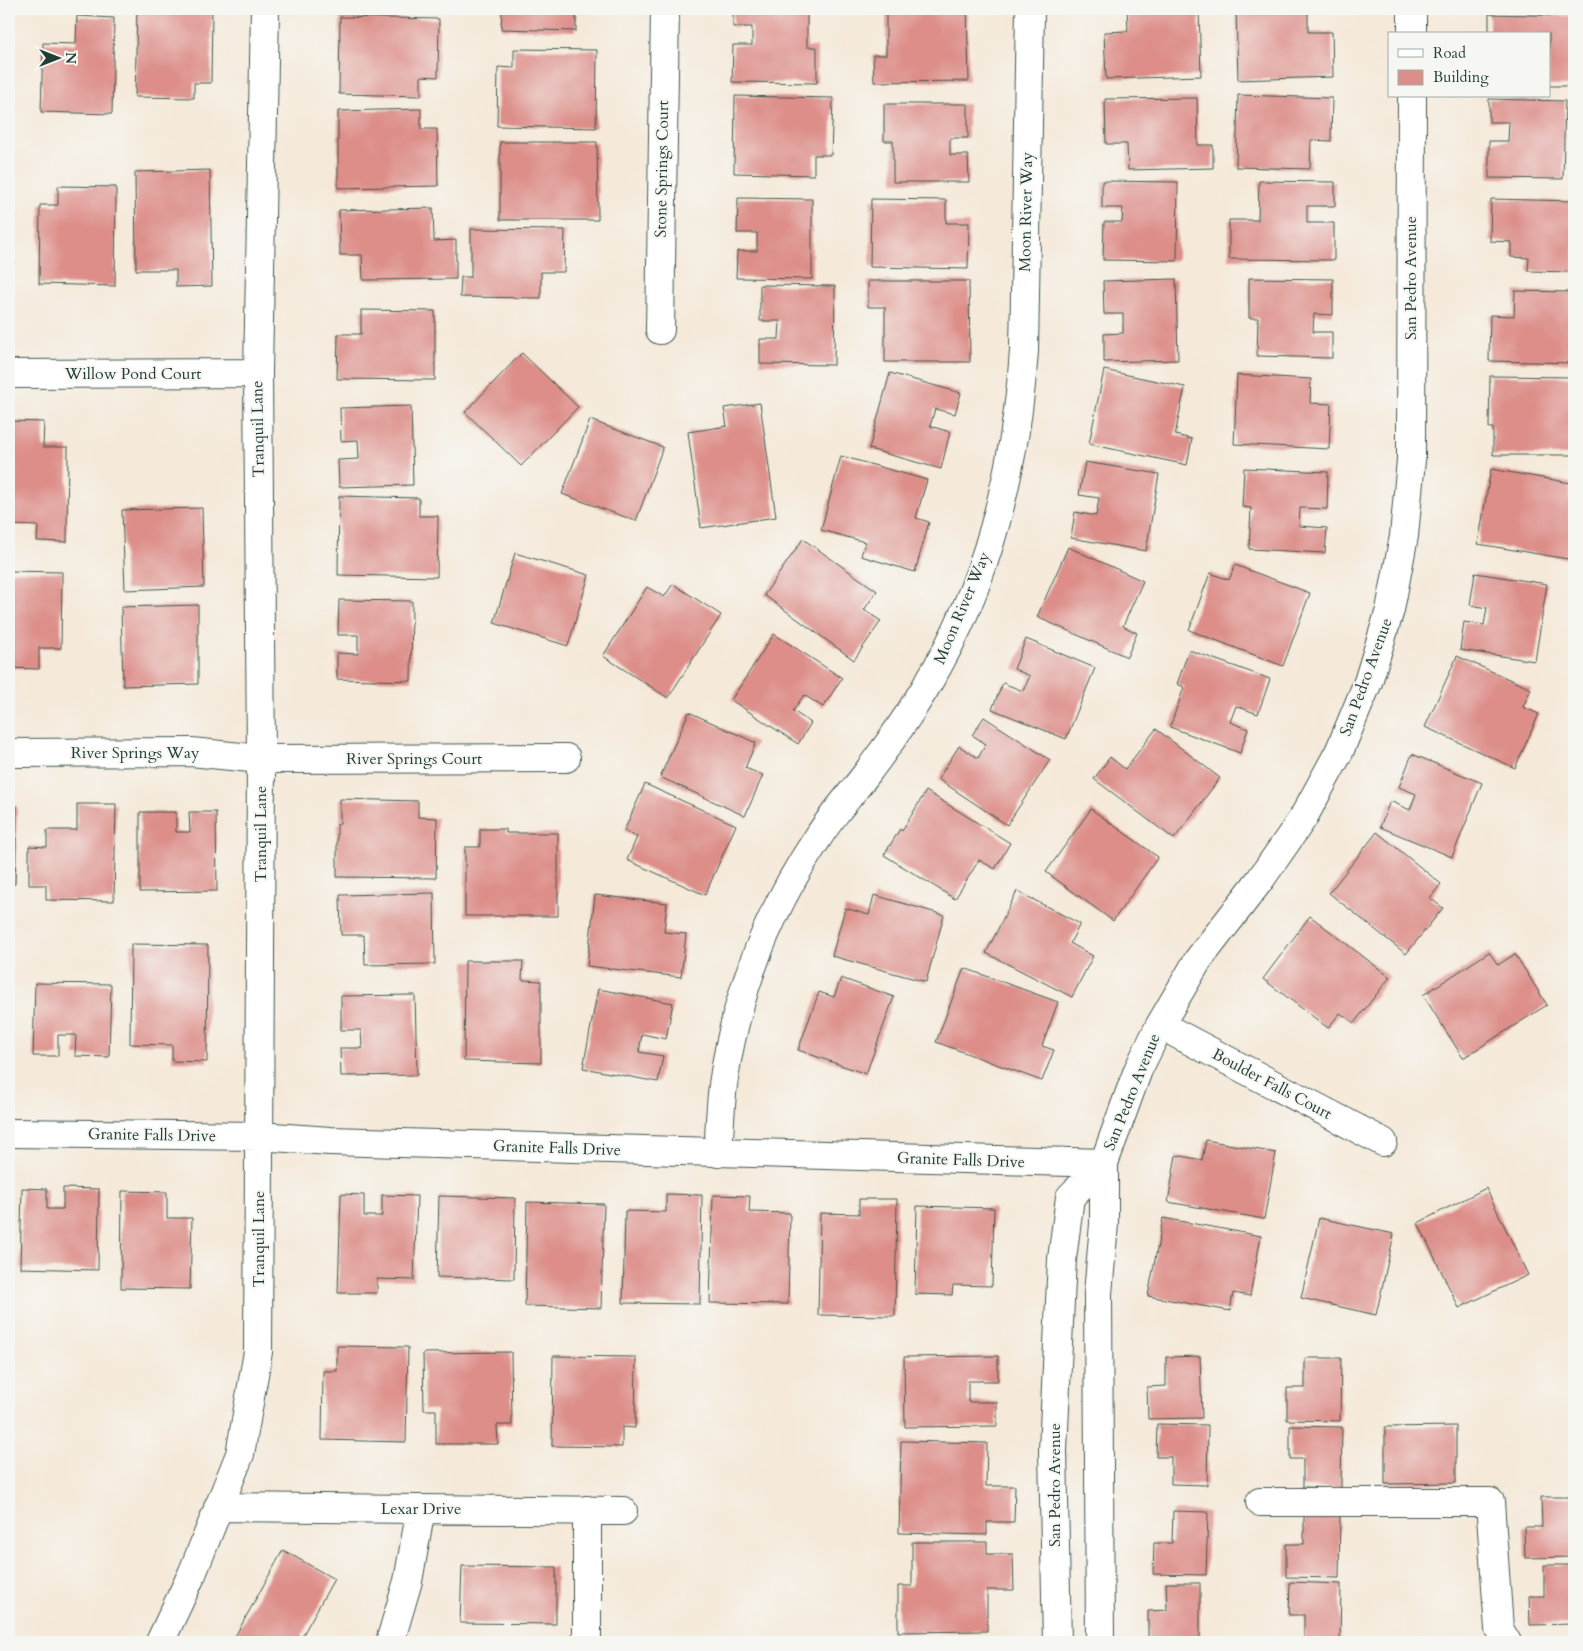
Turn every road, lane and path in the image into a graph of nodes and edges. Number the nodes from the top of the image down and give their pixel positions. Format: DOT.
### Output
graph roads {
  1 [pos="265,9"];
  2 [pos="665,9"];
  3 [pos="1030,9"];
  4 [pos="1412,9"];
  5 [pos="1412,32"];
  6 [pos="1412,98"];
  7 [pos="660,330"];
  8 [pos="258,373"];
  9 [pos="9,374"];
  10 [pos="9,753"];
  11 [pos="566,758"];
  12 [pos="261,759"];
  13 [pos="1160,1025"];
  14 [pos="9,1132"];
  15 [pos="259,1136"];
  16 [pos="1383,1142"];
  17 [pos="718,1153"];
  18 [pos="1104,1163"];
  19 [pos="1260,1502"];
  20 [pos="218,1507"];
  21 [pos="420,1509"];
  22 [pos="587,1510"];
  23 [pos="623,1511"];
  24 [pos="160,1642"];
  25 [pos="390,1642"];
  26 [pos="587,1642"];
  27 [pos="1056,1642"];
  28 [pos="1100,1642"];
  29 [pos="1506,1642"];
  1 -- 8 [label="street, Tranquil Lane"];
  2 -- 7 [label="street, Stone Springs Court"];
  3 -- 17 [label="street, Moon River Way"];
  4 -- 5 [label="street"];
  6 -- 13 [label="street, San Pedro Avenue"];
  8 -- 9 [label="street, Willow Pond Court"];
  8 -- 12 [label="street, Tranquil Lane"];
  10 -- 12 [label="street, River Springs Way"];
  11 -- 12 [label="street, River Springs Court"];
  12 -- 15 [label="street, Tranquil Lane"];
  13 -- 16 [label="street, Boulder Falls Court"];
  13 -- 18 [label="street, San Pedro Avenue"];
  14 -- 15 [label="street, Granite Falls Drive"];
  15 -- 17 [label="street, Granite Falls Drive"];
  15 -- 20 [label="street, Tranquil Lane"];
  17 -- 18 [label="street, Granite Falls Drive"];
  18 -- 27 [label="street, San Pedro Avenue"];
  18 -- 28 [label="street, San Pedro Avenue"];
  19 -- 29 [label="street"];
  20 -- 21 [label="street, Lexar Drive"];
  20 -- 24 [label="street, Tranquil Lane"];
  21 -- 22 [label="street, Lexar Drive"];
  21 -- 25 [label="street"];
  22 -- 23 [label="street, Lexar Drive"];
  22 -- 26 [label="street"];
}
